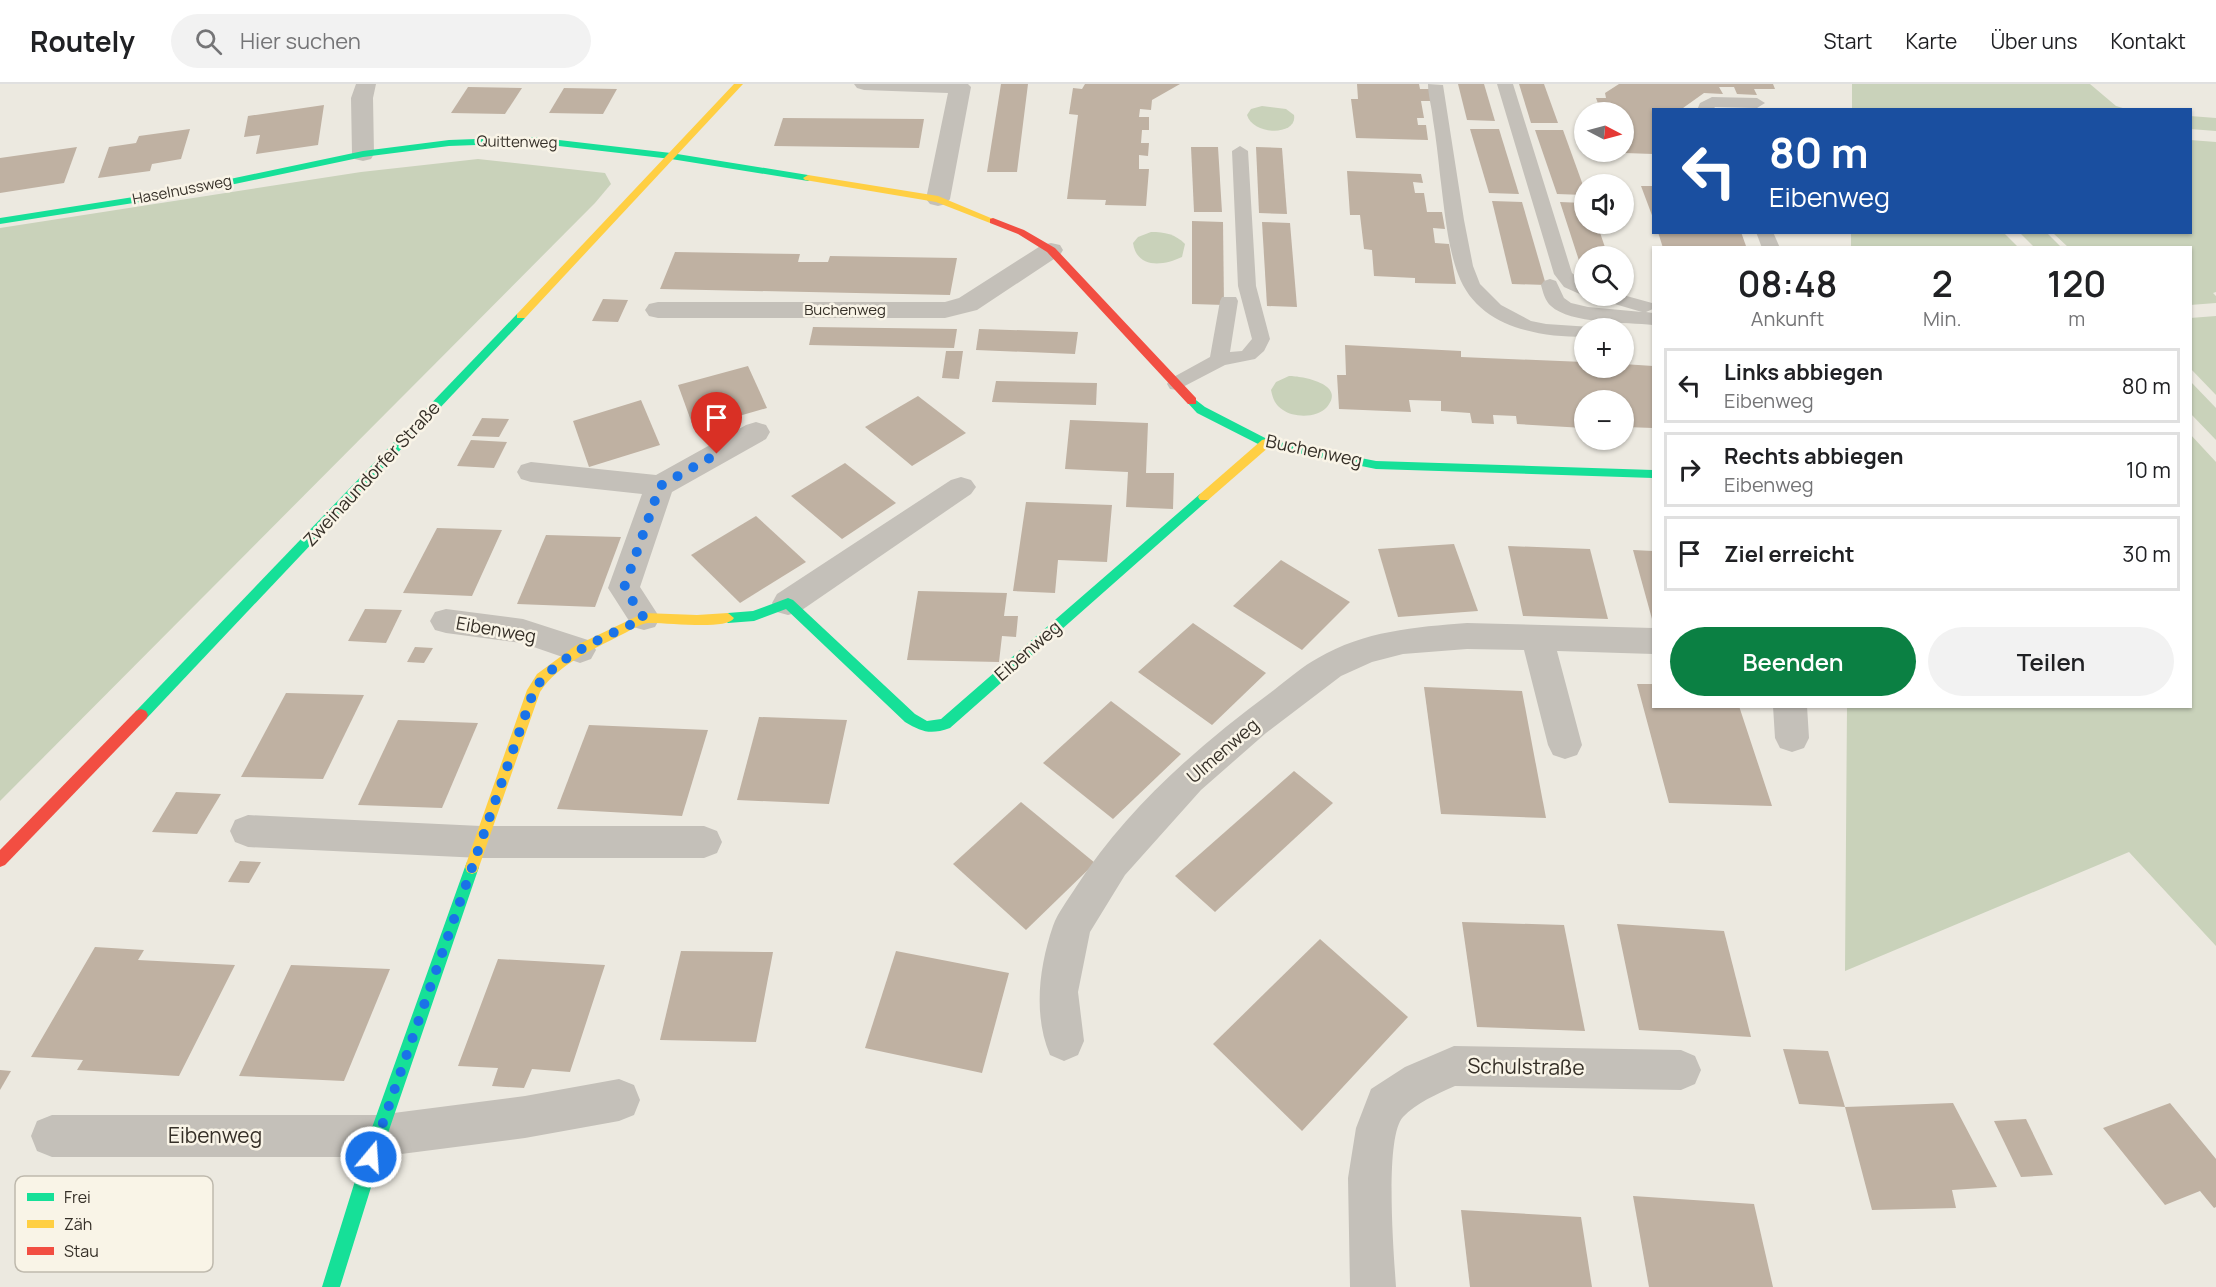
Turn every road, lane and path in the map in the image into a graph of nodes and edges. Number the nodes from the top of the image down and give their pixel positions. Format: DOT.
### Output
graph roads {
  1 [pos="366,84"];
  2 [pos="739,84"];
  3 [pos="864,84"];
  4 [pos="1505,84"];
  5 [pos="1435,85"];
  6 [pos="1757,104"];
  7 [pos="1706,108"];
  8 [pos="1240,151"];
  9 [pos="363,154"];
  10 [pos="671,156"];
  11 [pos="939,199"];
  12 [pos="0,220"];
  13 [pos="1051,250"];
  14 [pos="1550,285"];
  15 [pos="1574,285"];
  16 [pos="1229,301"];
  17 [pos="1634,304"];
  18 [pos="658,310"];
  19 [pos="1652,310"];
  20 [pos="1652,320"];
  21 [pos="1652,329"];
  22 [pos="1574,331"];
  23 [pos="1634,331"];
  24 [pos="1219,360"];
  25 [pos="1177,384"];
  26 [pos="756,432"];
  27 [pos="1266,443"];
  28 [pos="531,472"];
  29 [pos="1652,474"];
  30 [pos="660,486"];
  31 [pos="961,486"];
  32 [pos="788,603"];
  33 [pos="644,618"];
  34 [pos="446,621"];
  35 [pos="1537,638"];
  36 [pos="1652,641"];
  37 [pos="580,650"];
  38 [pos="1565,745"];
  39 [pos="248,831"];
  40 [pos="481,842"];
  41 [pos="704,842"];
  42 [pos="0,860"];
  43 [pos="1064,1041"];
  44 [pos="1681,1070"];
  45 [pos="619,1100"];
  46 [pos="52,1136"];
  47 [pos="378,1136"];
  48 [pos="331,1287"];
  49 [pos="1372,1287"];
  1 -- 9 [label="street"];
  2 -- 10 [label="street, Zweinaundorfer Straße"];
  3 -- 11 [label="street"];
  4 -- 15 [label="lane"];
  5 -- 22 [label="lane"];
  6 -- 7 [label="lane"];
  8 -- 24 [label="lane"];
  9 -- 10 [label="street, Quittenweg"];
  9 -- 12 [label="street, Haselnussweg"];
  10 -- 11 [label="street, Buchenweg"];
  10 -- 42 [label="street, Zweinaundorfer Straße"];
  11 -- 13 [label="street, Buchenweg"];
  13 -- 18 [label="street, Buchenweg"];
  13 -- 25 [label="street, Buchenweg"];
  14 -- 20 [label="lane"];
  16 -- 24 [label="lane"];
  17 -- 19 [label="lane"];
  21 -- 23 [label="lane"];
  24 -- 25 [label="lane"];
  25 -- 27 [label="street, Buchenweg"];
  26 -- 30 [label="street"];
  27 -- 29 [label="street, Buchenweg"];
  27 -- 32 [label="street, Eibenweg"];
  28 -- 30 [label="street"];
  30 -- 33 [label="street"];
  31 -- 32 [label="street"];
  32 -- 33 [label="street"];
  33 -- 37 [label="street"];
  34 -- 37 [label="street, Eibenweg"];
  35 -- 36 [label="street, Ulmenweg"];
  35 -- 38 [label="street"];
  35 -- 43 [label="street, Ulmenweg"];
  37 -- 40 [label="street"];
  39 -- 40 [label="street"];
  40 -- 41 [label="street"];
  40 -- 47 [label="street"];
  44 -- 49 [label="street, Schulstraße"];
  45 -- 47 [label="street, Eibenweg"];
  46 -- 47 [label="street, Eibenweg"];
  47 -- 48 [label="street"];
}
